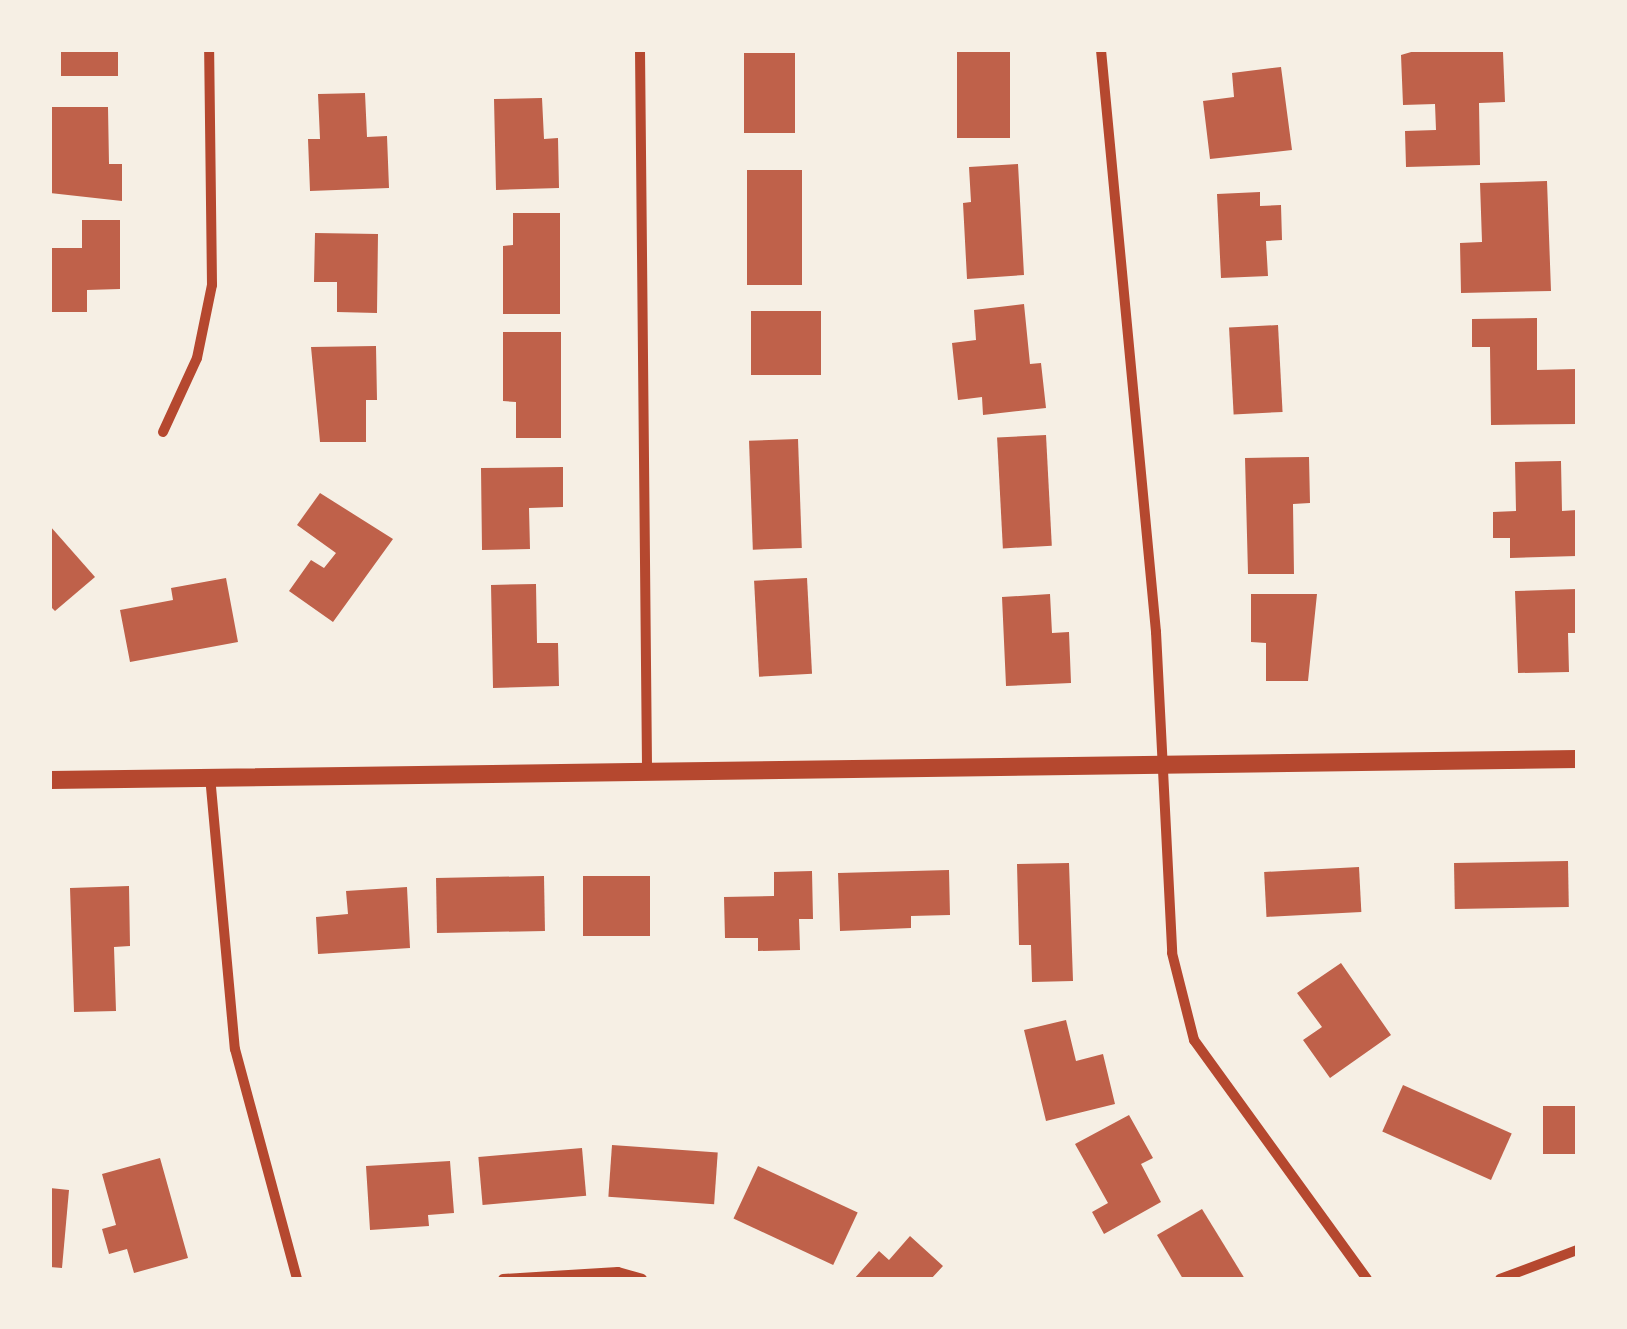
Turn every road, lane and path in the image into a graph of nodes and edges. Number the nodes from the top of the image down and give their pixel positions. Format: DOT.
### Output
graph roads {
  1 [pos="209,50"];
  2 [pos="640,50"];
  3 [pos="1100,50"];
  4 [pos="163,432"];
  5 [pos="1577,759"];
  6 [pos="1164,766"];
  7 [pos="647,772"];
  8 [pos="210,776"];
  9 [pos="50,780"];
  10 [pos="1577,1250"];
  11 [pos="297,1279"];
  12 [pos="502,1279"];
  13 [pos="642,1279"];
  14 [pos="1367,1279"];
  15 [pos="1500,1279"];
  1 -- 4 [label="street"];
  2 -- 7 [label="street"];
  3 -- 6 [label="street"];
  5 -- 6 [label="street"];
  6 -- 7 [label="street"];
  6 -- 14 [label="street"];
  7 -- 8 [label="street"];
  8 -- 9 [label="street"];
  8 -- 11 [label="street"];
  10 -- 15 [label="street"];
  12 -- 13 [label="street"];
}
